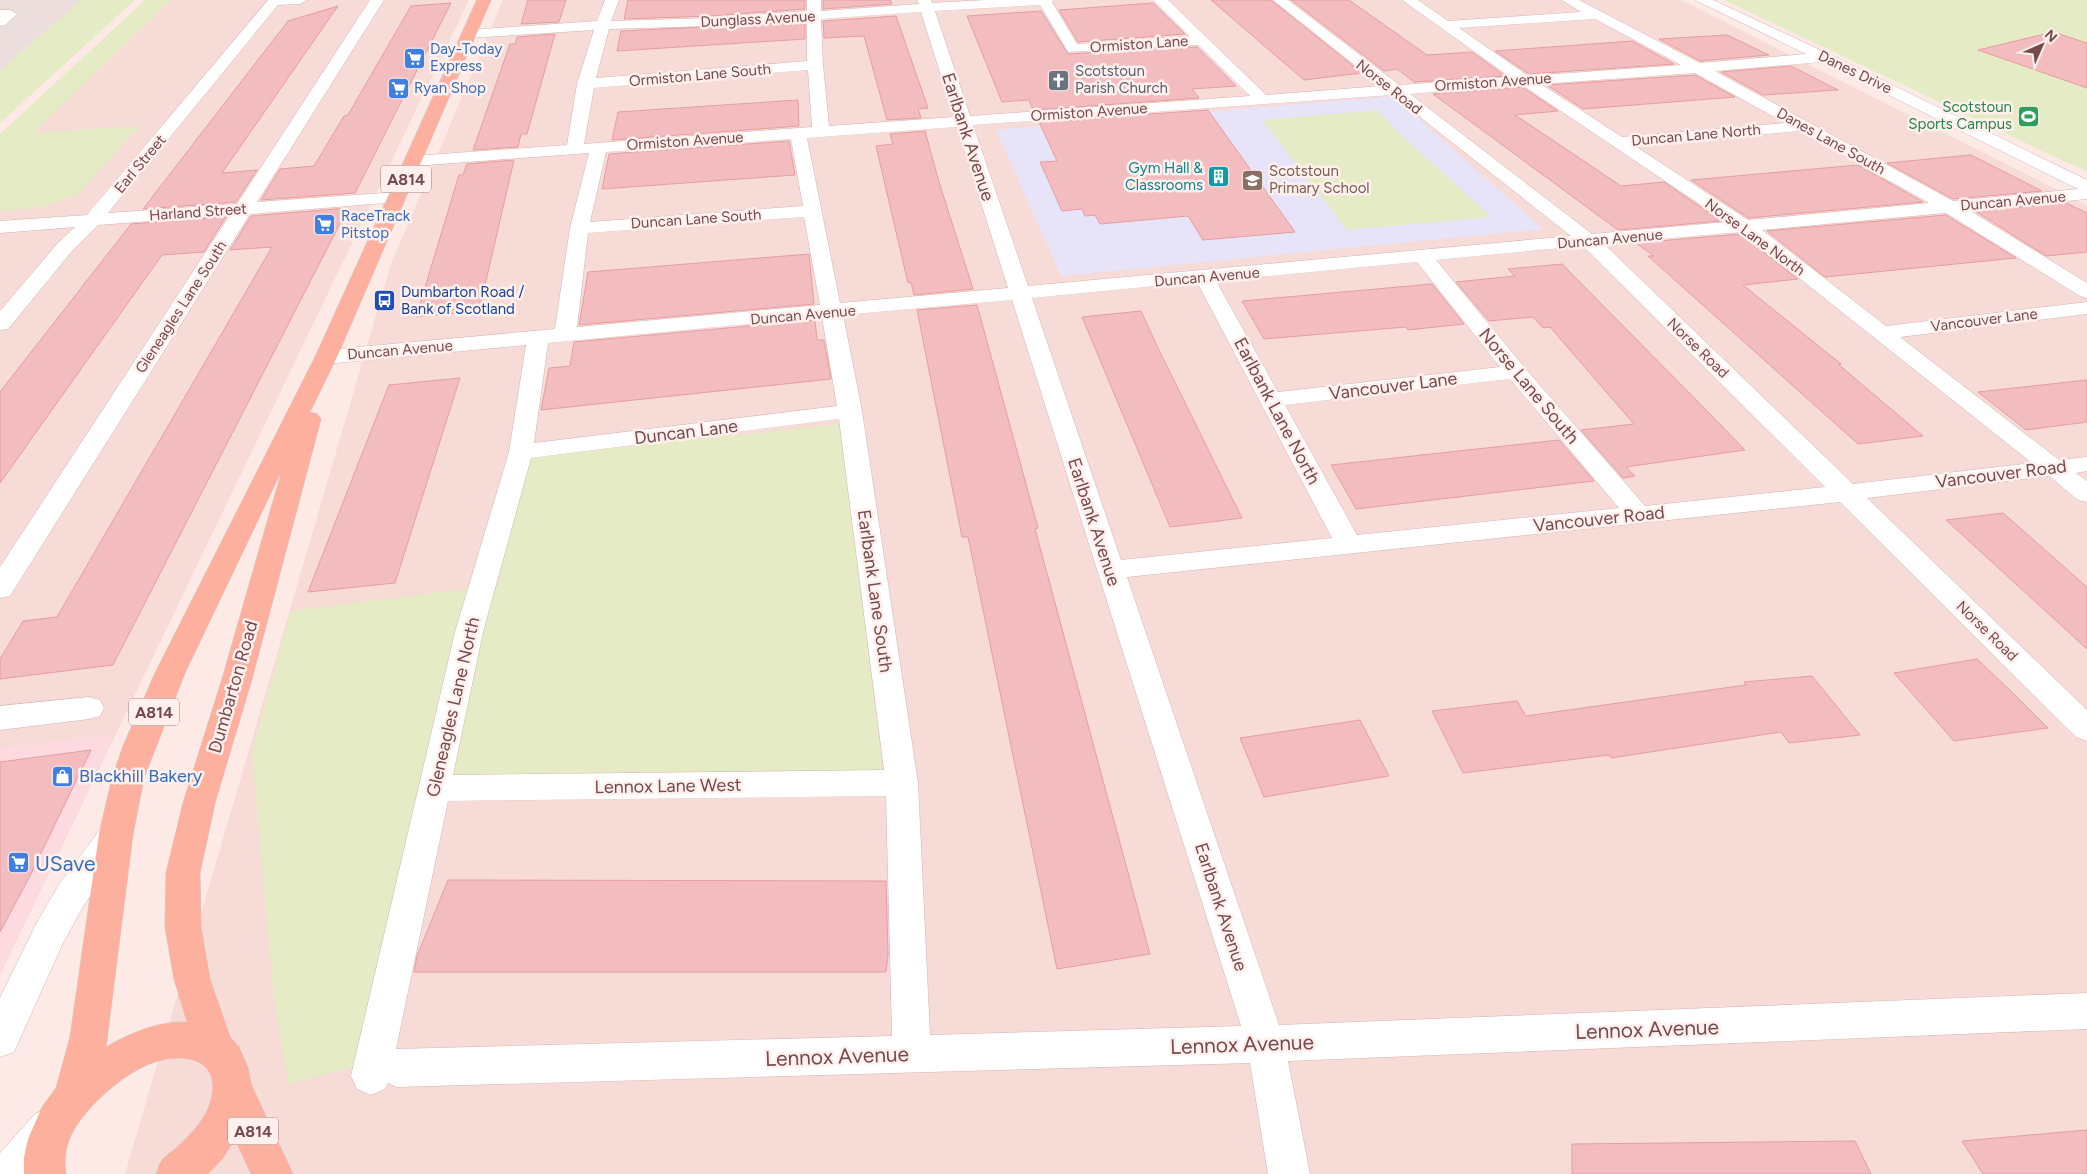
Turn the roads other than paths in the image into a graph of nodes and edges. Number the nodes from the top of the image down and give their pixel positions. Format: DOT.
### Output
graph roads {
  1 [pos="300,0"];
  2 [pos="377,0"];
  3 [pos="484,0"];
  4 [pos="612,0"];
  5 [pos="1045,0"];
  6 [pos="1160,0"];
  7 [pos="1280,0"];
  8 [pos="1409,0"];
  9 [pos="1569,0"];
  10 [pos="1702,0"];
  11 [pos="274,1"];
  12 [pos="925,4"];
  13 [pos="814,8"];
  14 [pos="0,14"];
  15 [pos="1598,15"];
  16 [pos="0,22"];
  17 [pos="602,25"];
  18 [pos="1445,25"];
  19 [pos="469,34"];
  20 [pos="1201,40"];
  21 [pos="1824,57"];
  22 [pos="815,65"];
  23 [pos="1698,68"];
  24 [pos="1523,79"];
  25 [pos="585,84"];
  26 [pos="1393,90"];
  27 [pos="1262,99"];
  28 [pos="962,122"];
  29 [pos="1802,126"];
  30 [pos="810,132"];
  31 [pos="1618,142"];
  32 [pos="599,146"];
  33 [pos="575,148"];
  34 [pos="414,161"];
  35 [pos="2087,187"];
  36 [pos="2087,194"];
  37 [pos="397,197"];
  38 [pos="1950,207"];
  39 [pos="244,209"];
  40 [pos="814,210"];
  41 [pos="93,220"];
  42 [pos="1745,226"];
  43 [pos="0,227"];
  44 [pos="579,228"];
  45 [pos="1589,241"];
  46 [pos="1423,256"];
  47 [pos="1204,277"];
  48 [pos="2087,292"];
  49 [pos="1019,294"];
  50 [pos="2087,308"];
  51 [pos="833,312"];
  52 [pos="0,324"];
  53 [pos="1882,333"];
  54 [pos="551,337"];
  55 [pos="326,357"];
  56 [pos="1516,372"];
  57 [pos="1271,400"];
  58 [pos="850,411"];
  59 [pos="521,452"];
  60 [pos="2087,464"];
  61 [pos="2054,468"];
  62 [pos="1846,493"];
  63 [pos="2087,494"];
  64 [pos="1638,514"];
  65 [pos="1349,545"];
  66 [pos="1110,570"];
  67 [pos="0,589"];
  68 [pos="89,708"];
  69 [pos="0,718"];
  70 [pos="2087,729"];
  71 [pos="902,783"];
  72 [pos="434,788"];
  73 [pos="116,834"];
  74 [pos="2087,1012"];
  75 [pos="0,1039"];
  76 [pos="1266,1044"];
  77 [pos="214,1048"];
  78 [pos="912,1054"];
  79 [pos="384,1072"];
  80 [pos="233,1089"];
  81 [pos="66,1106"];
  82 [pos="9,1174"];
  83 [pos="45,1174"];
  84 [pos="177,1174"];
  85 [pos="272,1174"];
  86 [pos="1289,1174"];
  1 -- 11 [label="street"];
  2 -- 39 [label="street, Gleneagles Lane South"];
  3 -- 19 [label="main road, Dumbarton Road / A814"];
  4 -- 17 [label="street"];
  5 -- 12 [label="street, Dunglass Avenue"];
  5 -- 20 [label="street, Ormiston Lane"];
  6 -- 20 [label="street"];
  7 -- 26 [label="street, Norse Road"];
  8 -- 18 [label="street, Norse Lane North"];
  9 -- 15 [label="street, Danes Lane South"];
  10 -- 21 [label="street, Danes Drive"];
  11 -- 41 [label="street, Earl Street"];
  12 -- 13 [label="street, Dunglass Avenue"];
  12 -- 28 [label="street, Earlbank Avenue"];
  13 -- 17 [label="street, Dunglass Avenue"];
  13 -- 22 [label="street, Earlbank Lane South"];
  14 -- 16 [label="street"];
  15 -- 18 [label="street"];
  15 -- 23 [label="street, Danes Lane South"];
  17 -- 19 [label="street, Dunglass Avenue"];
  17 -- 25 [label="street"];
  18 -- 24 [label="street, Norse Lane North"];
  19 -- 34 [label="main road, Dumbarton Road / A814"];
  20 -- 27 [label="street"];
  21 -- 23 [label="street, Ormiston Avenue"];
  21 -- 35 [label="street, Danes Drive"];
  22 -- 25 [label="street, Ormiston Lane South"];
  22 -- 30 [label="street, Earlbank Lane South"];
  23 -- 24 [label="street, Ormiston Avenue"];
  23 -- 29 [label="street, Danes Lane South"];
  24 -- 26 [label="street, Ormiston Avenue"];
  24 -- 31 [label="street, Norse Lane North"];
  25 -- 33 [label="street"];
  26 -- 27 [label="street, Ormiston Avenue"];
  26 -- 45 [label="street, Norse Road"];
  27 -- 28 [label="street, Ormiston Avenue"];
  28 -- 30 [label="street, Ormiston Avenue"];
  28 -- 49 [label="street, Earlbank Avenue"];
  29 -- 31 [label="street, Duncan Lane North"];
  29 -- 38 [label="street, Danes Lane South"];
  30 -- 32 [label="street, Ormiston Avenue"];
  30 -- 40 [label="street, Earlbank Lane South"];
  31 -- 42 [label="street, Norse Lane North"];
  32 -- 33 [label="street, Ormiston Avenue"];
  32 -- 44 [label="street, Gleneagles Lane North"];
  33 -- 34 [label="street, Ormiston Avenue"];
  34 -- 37 [label="main road, Dumbarton Road / A814"];
  36 -- 38 [label="street, Duncan Avenue"];
  37 -- 39 [label="street, Harland Street"];
  37 -- 55 [label="main road, Dumbarton Road / A814"];
  38 -- 42 [label="street, Duncan Avenue"];
  38 -- 48 [label="street, Danes Lane South"];
  39 -- 41 [label="street, Harland Street"];
  39 -- 67 [label="street, Gleneagles Lane South"];
  40 -- 44 [label="street, Duncan Lane South"];
  40 -- 51 [label="street, Earlbank Lane South"];
  41 -- 43 [label="street, Harland Street"];
  41 -- 52 [label="street, Earl Street"];
  42 -- 45 [label="street, Duncan Avenue"];
  42 -- 53 [label="street, Norse Lane North"];
  44 -- 54 [label="street, Gleneagles Lane North"];
  45 -- 46 [label="street, Duncan Avenue"];
  45 -- 62 [label="street, Norse Road"];
  46 -- 47 [label="street, Duncan Avenue"];
  46 -- 56 [label="street, Norse Lane South"];
  47 -- 49 [label="street, Duncan Avenue"];
  47 -- 57 [label="street, Earlbank Lane North"];
  49 -- 51 [label="street, Duncan Avenue"];
  49 -- 66 [label="street, Earlbank Avenue"];
  50 -- 53 [label="street, Vancouver Lane"];
  51 -- 54 [label="street, Duncan Avenue"];
  51 -- 58 [label="street, Earlbank Lane South"];
  53 -- 61 [label="street, Norse Lane North"];
  54 -- 55 [label="street, Duncan Avenue"];
  54 -- 59 [label="street, Gleneagles Lane North"];
  55 -- 73 [label="main road, Dumbarton Road / A814"];
  55 -- 77 [label="main road, Dumbarton Road / A814"];
  56 -- 57 [label="street, Vancouver Lane"];
  56 -- 64 [label="street, Norse Lane South"];
  57 -- 65 [label="street, Earlbank Lane North"];
  58 -- 59 [label="street, Duncan Lane"];
  58 -- 71 [label="street, Earlbank Lane South"];
  59 -- 72 [label="street, Gleneagles Lane North"];
  60 -- 61 [label="street, Vancouver Road"];
  61 -- 62 [label="street, Vancouver Road"];
  61 -- 63 [label="street, Norse Lane North"];
  62 -- 64 [label="street, Vancouver Road"];
  62 -- 70 [label="street, Norse Road"];
  64 -- 65 [label="street, Vancouver Road"];
  65 -- 66 [label="street, Vancouver Road"];
  66 -- 76 [label="street, Earlbank Avenue"];
  68 -- 69 [label="street"];
  71 -- 72 [label="street, Lennox Lane West"];
  71 -- 78 [label="street, Earlbank Lane South"];
  72 -- 79 [label="street, Gleneagles Lane North"];
  73 -- 75 [label="street, Dumbarton Road"];
  73 -- 81 [label="main road, Dumbarton Road / A814"];
  74 -- 76 [label="street, Lennox Avenue"];
  76 -- 78 [label="street, Lennox Avenue"];
  76 -- 86 [label="street, Earlbank Avenue"];
  77 -- 80 [label="main road, Dumbarton Road"];
  77 -- 81 [label="main road"];
  78 -- 79 [label="street, Lennox Avenue"];
  80 -- 84 [label="main road"];
  80 -- 85 [label="main road, A814"];
  81 -- 82 [label="street, Dumbarton Road"];
  81 -- 83 [label="main road"];
}
